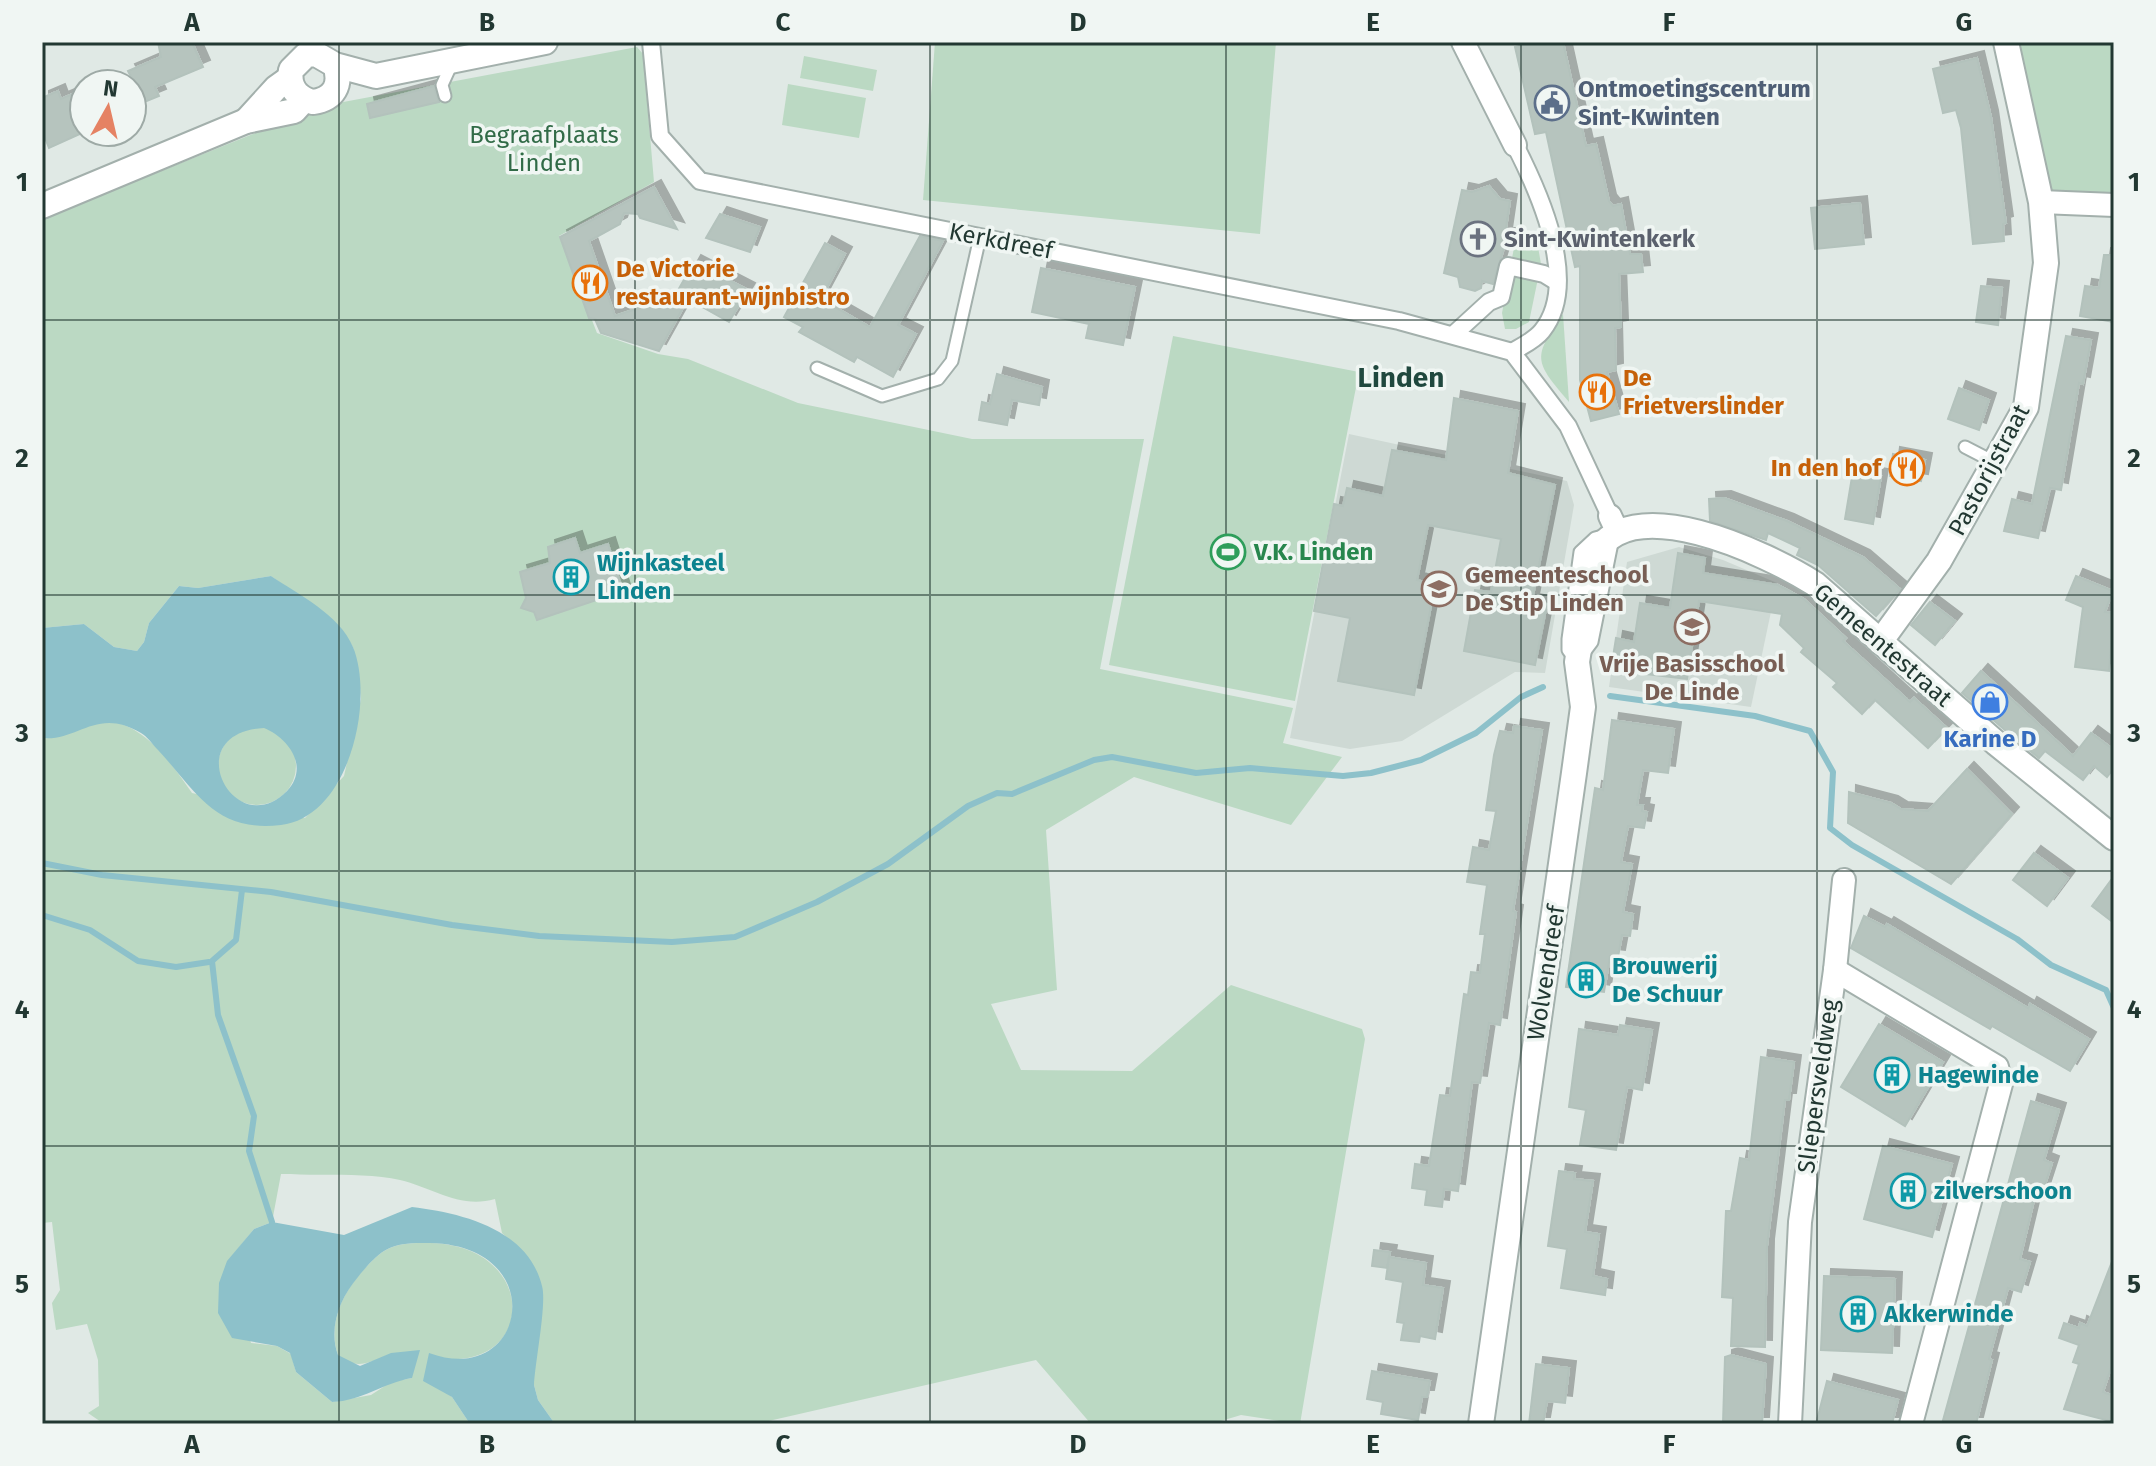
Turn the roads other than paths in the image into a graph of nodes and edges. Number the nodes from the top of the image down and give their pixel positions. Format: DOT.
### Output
graph roads {
  1 [pos="545,42"];
  2 [pos="651,42"];
  3 [pos="1463,42"];
  4 [pos="2006,42"];
  5 [pos="453,60"];
  6 [pos="295,61"];
  7 [pos="330,63"];
  8 [pos="445,96"];
  9 [pos="304,100"];
  10 [pos="246,121"];
  11 [pos="1515,145"];
  12 [pos="2041,202"];
  13 [pos="2114,205"];
  14 [pos="42,206"];
  15 [pos="980,237"];
  16 [pos="1557,282"];
  17 [pos="1453,335"];
  18 [pos="1512,352"];
  19 [pos="817,368"];
  20 [pos="1965,447"];
  21 [pos="1997,463"];
  22 [pos="1613,527"];
  23 [pos="1880,642"];
  24 [pos="2110,828"];
  25 [pos="1844,880"];
  26 [pos="1835,970"];
  27 [pos="1481,1424"];
  28 [pos="1790,1424"];
  29 [pos="1911,1424"];
  1 -- 5 [label="street"];
  2 -- 15 [label="street, Kerkdreef"];
  3 -- 11 [label="street"];
  4 -- 12 [label="street, Pastorijstraat"];
  5 -- 7 [label="street"];
  5 -- 8 [label="lane"];
  6 -- 7 [label="street"];
  6 -- 9 [label="street"];
  6 -- 10 [label="street"];
  7 -- 9 [label="street"];
  9 -- 10 [label="street"];
  10 -- 14 [label="street"];
  11 -- 16 [label="street"];
  12 -- 13 [label="street"];
  12 -- 21 [label="street, Pastorijstraat"];
  15 -- 17 [label="street, Kerkdreef"];
  15 -- 19 [label="lane"];
  16 -- 17 [label="street"];
  16 -- 18 [label="street"];
  17 -- 18 [label="street, Kerkdreef"];
  18 -- 22 [label="street"];
  20 -- 21 [label="lane"];
  21 -- 23 [label="street, Pastorijstraat"];
  22 -- 23 [label="street, Gemeentestraat"];
  22 -- 27 [label="street, Wolvendreef"];
  23 -- 24 [label="street, Gemeentestraat"];
  25 -- 26 [label="street"];
  26 -- 28 [label="street, Sliepersveldweg"];
  26 -- 29 [label="street, Sliepersveldweg"];
}
